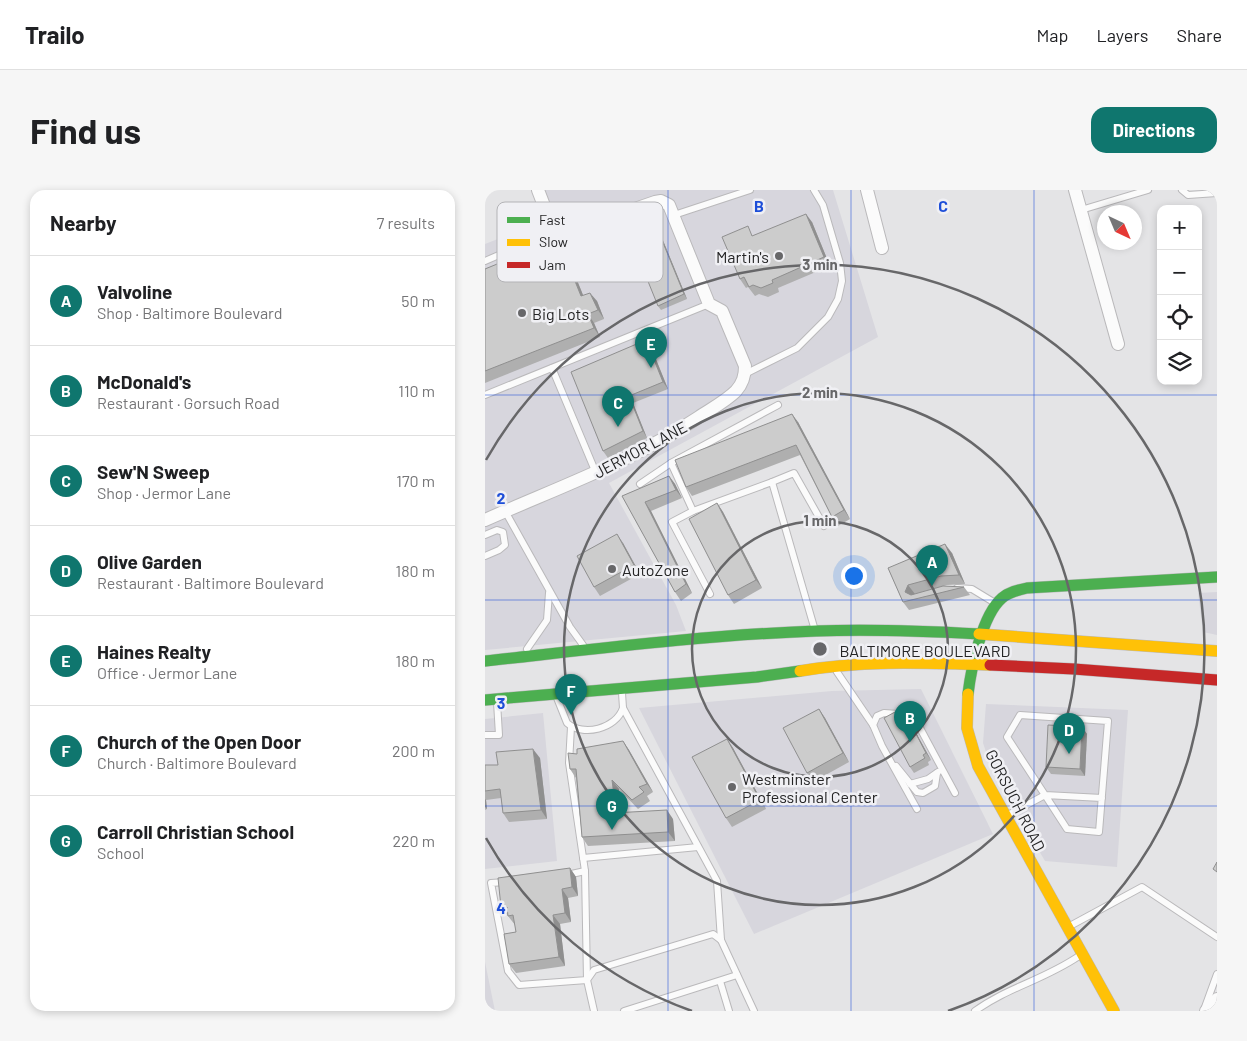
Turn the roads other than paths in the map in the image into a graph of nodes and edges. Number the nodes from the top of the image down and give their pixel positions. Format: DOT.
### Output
graph roads {
  1 [pos="538,190"];
  2 [pos="750,190"];
  3 [pos="814,190"];
  4 [pos="867,190"];
  5 [pos="1075,190"];
  6 [pos="1148,190"];
  7 [pos="1182,190"];
  8 [pos="1217,193"];
  9 [pos="542,202"];
  10 [pos="655,202"];
  11 [pos="1081,210"];
  12 [pos="674,215"];
  13 [pos="882,248"];
  14 [pos="497,255"];
  15 [pos="485,260"];
  16 [pos="709,304"];
  17 [pos="1118,344"];
  18 [pos="552,368"];
  19 [pos="745,374"];
  20 [pos="485,395"];
  21 [pos="778,404"];
  22 [pos="671,462"];
  23 [pos="596,473"];
  24 [pos="772,482"];
  25 [pos="640,484"];
  26 [pos="505,511"];
  27 [pos="693,511"];
  28 [pos="485,520"];
  29 [pos="824,526"];
  30 [pos="485,535"];
  31 [pos="485,556"];
  32 [pos="1217,577"];
  33 [pos="951,589"];
  34 [pos="549,592"];
  35 [pos="710,594"];
  36 [pos="996,604"];
  37 [pos="815,631"];
  38 [pos="983,634"];
  39 [pos="587,650"];
  40 [pos="1217,651"];
  41 [pos="521,657"];
  42 [pos="485,661"];
  43 [pos="973,665"];
  44 [pos="834,666"];
  45 [pos="1217,680"];
  46 [pos="621,686"];
  47 [pos="556,692"];
  48 [pos="491,699"];
  49 [pos="623,708"];
  50 [pos="873,725"];
  51 [pos="571,727"];
  52 [pos="485,735"];
  53 [pos="891,762"];
  54 [pos="939,770"];
  55 [pos="910,784"];
  56 [pos="955,793"];
  57 [pos="1045,795"];
  58 [pos="1101,798"];
  59 [pos="917,809"];
  60 [pos="1005,817"];
  61 [pos="698,847"];
  62 [pos="583,858"];
  63 [pos="585,871"];
  64 [pos="559,876"];
  65 [pos="513,882"];
  66 [pos="1066,929"];
  67 [pos="1217,937"];
  68 [pos="721,940"];
  69 [pos="1081,955"];
  70 [pos="1217,974"];
  71 [pos="737,975"];
  72 [pos="587,980"];
  73 [pos="720,980"];
  74 [pos="1217,999"];
  75 [pos="594,1011"];
  76 [pos="623,1011"];
  77 [pos="729,1011"];
  78 [pos="754,1011"];
  79 [pos="975,1011"];
  80 [pos="1114,1011"];
  81 [pos="1205,1011"];
  1 -- 9 [label="street"];
  2 -- 12 [label="lane"];
  3 -- 19 [label="lane"];
  4 -- 13 [label="street"];
  5 -- 11 [label="street"];
  6 -- 11 [label="lane"];
  7 -- 8 [label="lane"];
  10 -- 12 [label="street"];
  11 -- 17 [label="street"];
  12 -- 16 [label="street"];
  14 -- 15 [label="lane"];
  16 -- 18 [label="lane"];
  16 -- 19 [label="street"];
  18 -- 20 [label="lane"];
  18 -- 23 [label="lane"];
  19 -- 23 [label="street, JERMOR LANE"];
  21 -- 22 [label="lane"];
  22 -- 25 [label="lane"];
  22 -- 27 [label="lane"];
  23 -- 26 [label="street, JERMOR LANE"];
  24 -- 27 [label="lane"];
  24 -- 29 [label="lane"];
  24 -- 37 [label="lane"];
  26 -- 28 [label="street, JERMOR LANE"];
  26 -- 34 [label="lane"];
  27 -- 35 [label="lane"];
  30 -- 31 [label="lane"];
  32 -- 36 [label="main road, GORSUCH ROAD"];
  33 -- 36 [label="lane"];
  34 -- 39 [label="lane"];
  34 -- 41 [label="lane"];
  36 -- 38 [label="main road, GORSUCH ROAD"];
  37 -- 38 [label="main road, BALTIMORE BOULEVARD"];
  37 -- 39 [label="main road, BALTIMORE BOULEVARD"];
  38 -- 40 [label="main road, BALTIMORE BOULEVARD"];
  38 -- 43 [label="main road, GORSUCH ROAD"];
  39 -- 41 [label="main road, BALTIMORE BOULEVARD"];
  41 -- 42 [label="main road, BALTIMORE BOULEVARD"];
  43 -- 44 [label="main road, BALTIMORE BOULEVARD"];
  43 -- 45 [label="main road, BALTIMORE BOULEVARD"];
  43 -- 60 [label="main road, GORSUCH ROAD"];
  44 -- 46 [label="main road, BALTIMORE BOULEVARD"];
  44 -- 50 [label="lane"];
  46 -- 47 [label="main road, BALTIMORE BOULEVARD"];
  46 -- 49 [label="lane"];
  47 -- 48 [label="main road, BALTIMORE BOULEVARD"];
  47 -- 51 [label="lane"];
  48 -- 52 [label="lane"];
  49 -- 51 [label="lane"];
  49 -- 61 [label="lane"];
  50 -- 53 [label="lane"];
  50 -- 54 [label="lane"];
  51 -- 62 [label="lane"];
  53 -- 55 [label="lane"];
  53 -- 59 [label="lane"];
  54 -- 55 [label="lane"];
  54 -- 55 [label="lane"];
  54 -- 56 [label="lane"];
  57 -- 58 [label="lane"];
  57 -- 58 [label="lane"];
  57 -- 58 [label="lane"];
  57 -- 60 [label="lane"];
  60 -- 66 [label="main road, GORSUCH ROAD"];
  61 -- 62 [label="lane"];
  61 -- 68 [label="lane"];
  62 -- 63 [label="lane"];
  63 -- 64 [label="lane"];
  63 -- 72 [label="lane"];
  65 -- 72 [label="lane"];
  66 -- 67 [label="lane"];
  66 -- 69 [label="main road, GORSUCH ROAD"];
  68 -- 71 [label="lane"];
  68 -- 72 [label="lane"];
  69 -- 79 [label="lane"];
  69 -- 80 [label="main road, GORSUCH ROAD"];
  70 -- 81 [label="lane"];
  71 -- 73 [label="lane"];
  71 -- 78 [label="lane"];
  72 -- 75 [label="lane"];
  73 -- 76 [label="lane"];
  73 -- 77 [label="lane"];
  74 -- 81 [label="street"];
}
